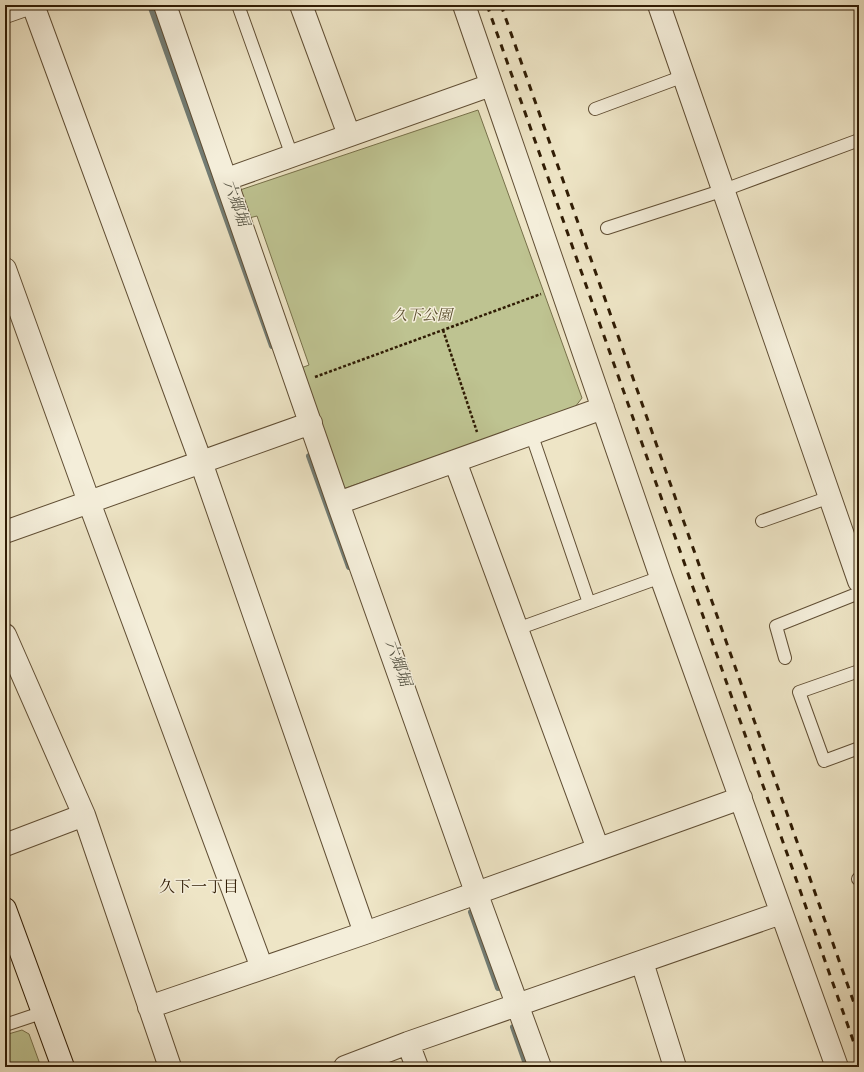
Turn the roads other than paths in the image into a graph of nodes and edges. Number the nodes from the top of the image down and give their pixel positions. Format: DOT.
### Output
graph roads {
  1 [pos="25,5"];
  2 [pos="33,5"];
  3 [pos="165,5"];
  4 [pos="238,5"];
  5 [pos="301,5"];
  6 [pos="464,5"];
  7 [pos="659,5"];
  8 [pos="5,12"];
  9 [pos="684,76"];
  10 [pos="491,85"];
  11 [pos="594,109"];
  12 [pos="349,135"];
  13 [pos="859,140"];
  14 [pos="292,156"];
  15 [pos="227,179"];
  16 [pos="724,190"];
  17 [pos="607,228"];
  18 [pos="5,269"];
  19 [pos="603,408"];
  20 [pos="311,423"];
  21 [pos="531,433"];
  22 [pos="456,461"];
  23 [pos="201,462"];
  24 [pos="830,497"];
  25 [pos="89,502"];
  26 [pos="338,503"];
  27 [pos="762,521"];
  28 [pos="5,532"];
  29 [pos="661,577"];
  30 [pos="859,581"];
  31 [pos="859,593"];
  32 [pos="589,603"];
  33 [pos="517,629"];
  34 [pos="5,634"];
  35 [pos="786,658"];
  36 [pos="859,671"];
  37 [pos="859,748"];
  38 [pos="741,798"];
  39 [pos="84,815"];
  40 [pos="5,845"];
  41 [pos="598,849"];
  42 [pos="476,892"];
  43 [pos="5,909"];
  44 [pos="781,913"];
  45 [pos="365,933"];
  46 [pos="642,962"];
  47 [pos="262,968"];
  48 [pos="517,1006"];
  49 [pos="149,1007"];
  50 [pos="44,1012"];
  51 [pos="5,1025"];
  52 [pos="408,1043"];
  53 [pos="63,1067"];
  54 [pos="170,1067"];
  55 [pos="345,1067"];
  56 [pos="417,1067"];
  57 [pos="540,1067"];
  58 [pos="675,1067"];
  59 [pos="837,1067"];
  1 -- 8 [label="street"];
  2 -- 23 [label="street"];
  3 -- 15 [label="street"];
  4 -- 14 [label="lane"];
  5 -- 12 [label="street"];
  6 -- 10 [label="street"];
  7 -- 9 [label="street"];
  9 -- 11 [label="lane"];
  9 -- 16 [label="street"];
  10 -- 12 [label="street"];
  10 -- 19 [label="street"];
  12 -- 14 [label="street"];
  13 -- 16 [label="lane"];
  14 -- 15 [label="street"];
  15 -- 20 [label="street"];
  16 -- 17 [label="lane"];
  16 -- 24 [label="street"];
  18 -- 25 [label="street"];
  19 -- 21 [label="street"];
  19 -- 29 [label="street"];
  20 -- 23 [label="street"];
  20 -- 26 [label="street"];
  21 -- 22 [label="street"];
  21 -- 32 [label="lane"];
  22 -- 26 [label="street"];
  22 -- 33 [label="street"];
  23 -- 25 [label="street"];
  23 -- 45 [label="street"];
  24 -- 27 [label="lane"];
  24 -- 30 [label="street"];
  25 -- 28 [label="street"];
  25 -- 47 [label="street"];
  26 -- 42 [label="street"];
  29 -- 32 [label="lane"];
  29 -- 38 [label="street"];
  31 -- 35 [label="lane"];
  32 -- 33 [label="lane"];
  33 -- 41 [label="street"];
  34 -- 39 [label="street"];
  36 -- 37 [label="lane"];
  38 -- 41 [label="street"];
  38 -- 44 [label="street"];
  39 -- 40 [label="street"];
  39 -- 49 [label="street"];
  41 -- 42 [label="street"];
  42 -- 45 [label="street"];
  42 -- 48 [label="street"];
  43 -- 50 [label="street"];
  44 -- 46 [label="street"];
  44 -- 59 [label="street"];
  45 -- 47 [label="street"];
  46 -- 48 [label="street"];
  46 -- 58 [label="street"];
  47 -- 49 [label="street"];
  48 -- 52 [label="street"];
  48 -- 57 [label="street"];
  49 -- 54 [label="street"];
  50 -- 51 [label="lane"];
  50 -- 53 [label="street"];
  52 -- 55 [label="street"];
  52 -- 56 [label="street"];
}
